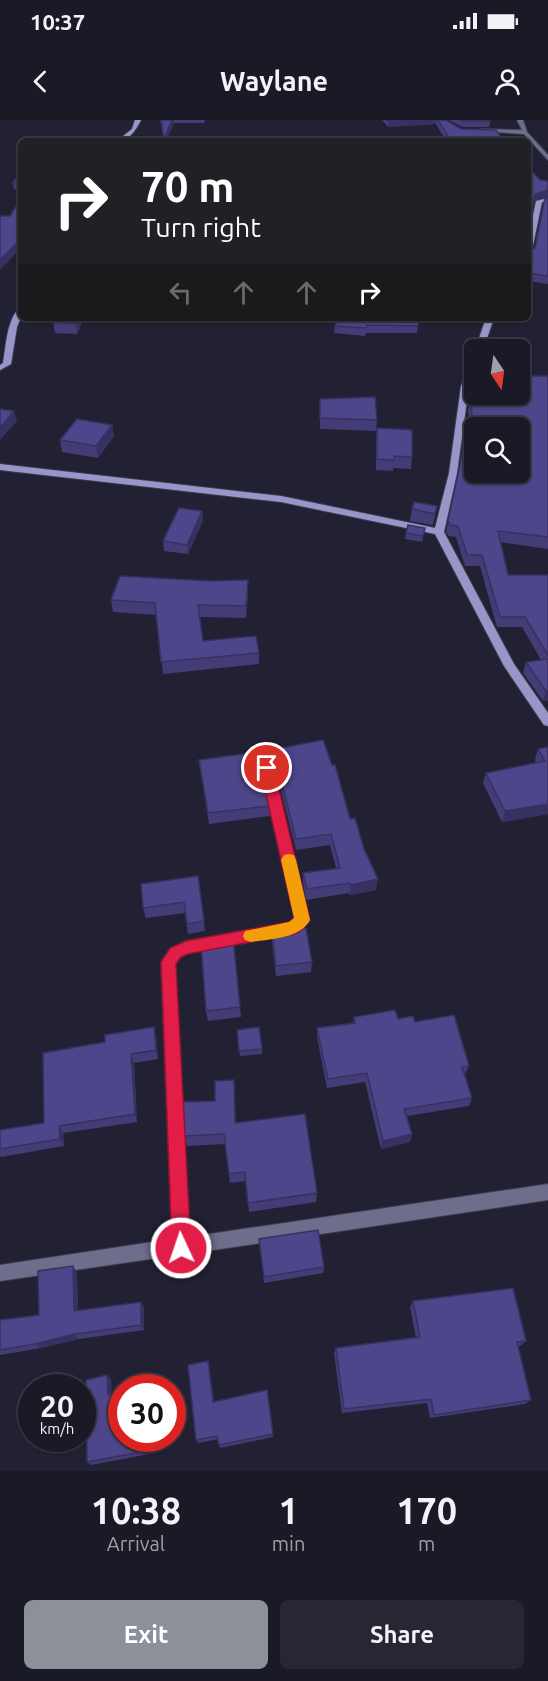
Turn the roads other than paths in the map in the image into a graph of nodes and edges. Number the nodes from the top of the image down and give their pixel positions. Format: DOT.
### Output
graph roads {
  1 [pos="138,120"];
  2 [pos="520,120"];
  3 [pos="471,131"];
  4 [pos="525,132"];
  5 [pos="124,138"];
  6 [pos="530,138"];
  7 [pos="531,139"];
  8 [pos="548,158"];
  9 [pos="548,200"];
  10 [pos="531,240"];
  11 [pos="18,316"];
  12 [pos="489,321"];
  13 [pos="483,339"];
  14 [pos="0,368"];
  15 [pos="464,393"];
  16 [pos="0,467"];
  17 [pos="439,532"];
  18 [pos="548,722"];
  19 [pos="267,768"];
  20 [pos="548,1192"];
  21 [pos="181,1248"];
  22 [pos="0,1272"];
  1 -- 5 [label="street"];
  2 -- 4 [label="street"];
  3 -- 4 [label="street"];
  4 -- 6 [label="street"];
  7 -- 8 [label="street"];
  9 -- 10 [label="street"];
  11 -- 14 [label="street"];
  12 -- 13 [label="street"];
  15 -- 17 [label="street"];
  16 -- 17 [label="street"];
  17 -- 18 [label="street"];
  19 -- 21 [label="street"];
  20 -- 21 [label="street"];
  21 -- 22 [label="street"];
}
